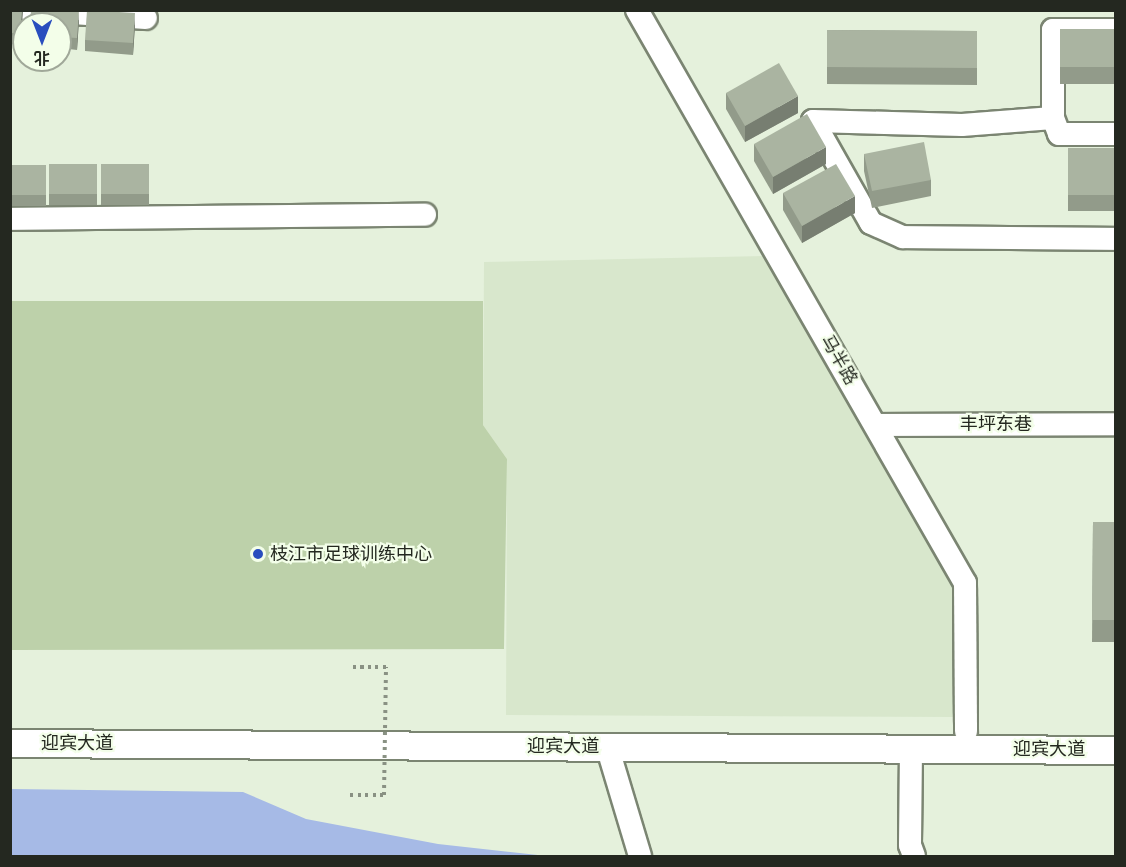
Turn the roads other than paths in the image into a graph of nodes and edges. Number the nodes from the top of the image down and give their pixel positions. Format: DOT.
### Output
graph roads {
  1 [pos="29,10"];
  2 [pos="637,10"];
  3 [pos="93,13"];
  4 [pos="146,18"];
  5 [pos="1116,30"];
  6 [pos="1053,118"];
  7 [pos="1116,134"];
  8 [pos="425,215"];
  9 [pos="10,219"];
  10 [pos="1116,239"];
  11 [pos="1116,424"];
  12 [pos="877,425"];
  13 [pos="10,725"];
  14 [pos="966,731"];
  15 [pos="1116,732"];
  16 [pos="10,743"];
  17 [pos="607,746"];
  18 [pos="911,749"];
  19 [pos="1116,750"];
  20 [pos="640,856"];
  21 [pos="915,856"];
  1 -- 3 [label="street"];
  2 -- 12 [label="street, 马半路"];
  3 -- 4 [label="street"];
  5 -- 6 [label="street"];
  6 -- 7 [label="street"];
  6 -- 10 [label="street"];
  8 -- 9 [label="street"];
  11 -- 12 [label="street, 丰坪东巷"];
  12 -- 14 [label="street, 马半路"];
  13 -- 14 [label="main road, 迎宾大道"];
  14 -- 15 [label="main road, 迎宾大道"];
  16 -- 17 [label="main road, 迎宾大道"];
  17 -- 18 [label="main road, 迎宾大道"];
  17 -- 20 [label="street"];
  18 -- 19 [label="main road, 迎宾大道"];
  18 -- 21 [label="street"];
}
